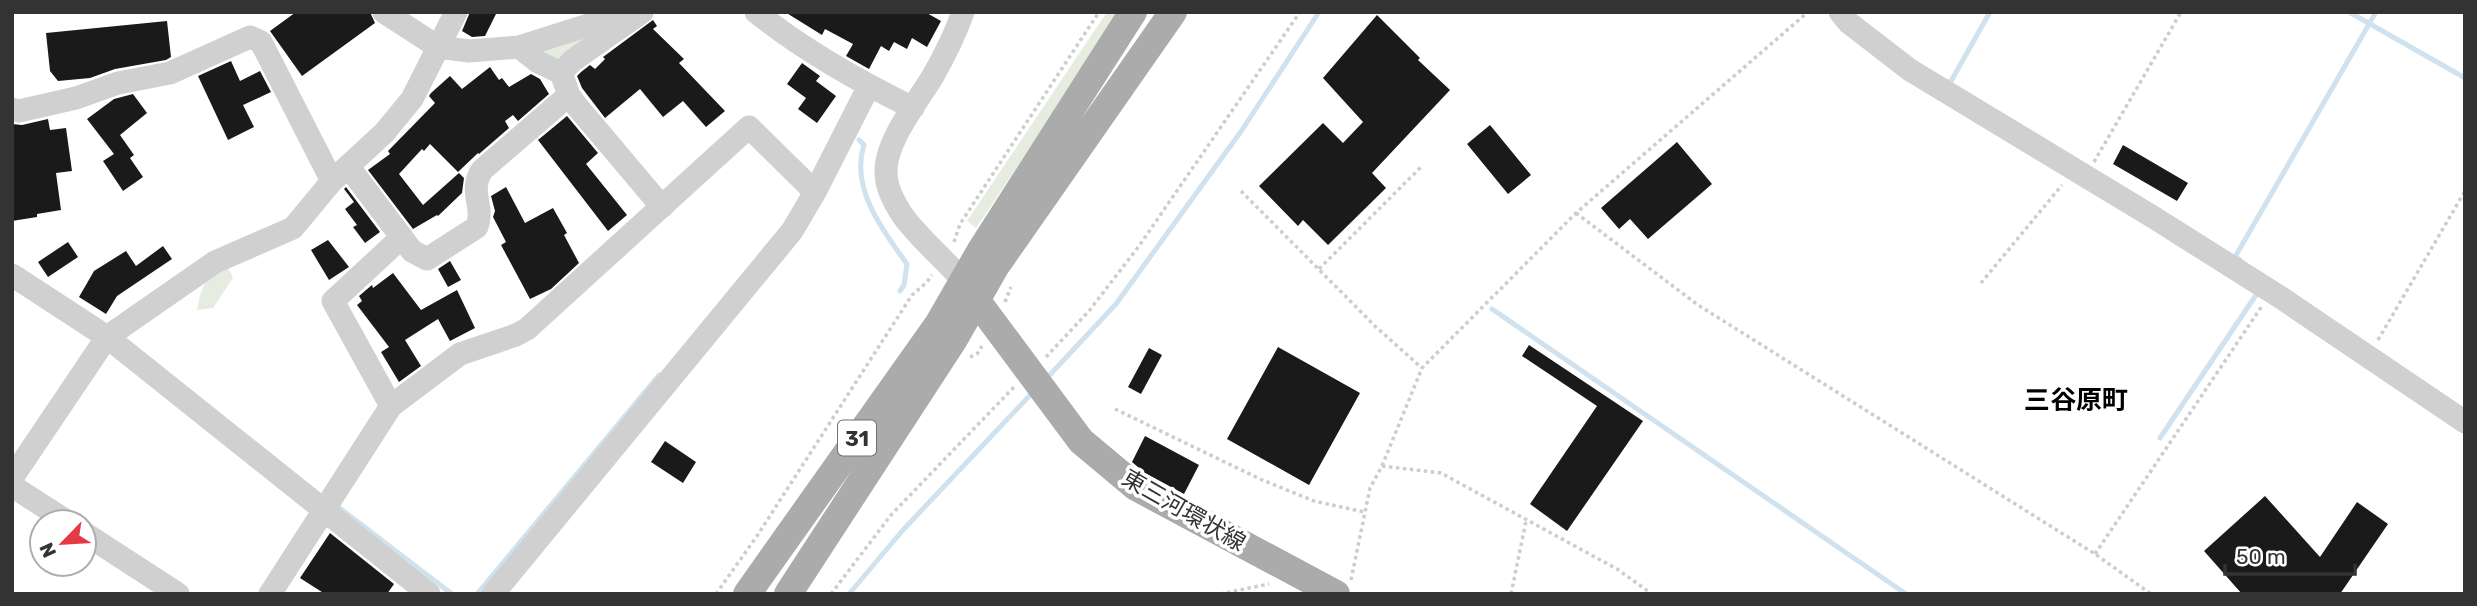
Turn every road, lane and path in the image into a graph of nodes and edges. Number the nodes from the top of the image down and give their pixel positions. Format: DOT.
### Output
graph roads {
  1 [pos="384,12"];
  2 [pos="456,12"];
  3 [pos="630,12"];
  4 [pos="642,12"];
  5 [pos="756,12"];
  6 [pos="963,12"];
  7 [pos="1099,12"];
  8 [pos="1133,12"];
  9 [pos="1173,12"];
  10 [pos="1300,12"];
  11 [pos="1808,12"];
  12 [pos="1840,12"];
  13 [pos="2181,12"];
  14 [pos="438,47"];
  15 [pos="519,47"];
  16 [pos="565,84"];
  17 [pos="869,86"];
  18 [pos="913,108"];
  19 [pos="12,109"];
  20 [pos="1423,165"];
  21 [pos="340,173"];
  22 [pos="2080,174"];
  23 [pos="1241,191"];
  24 [pos="2465,191"];
  25 [pos="815,192"];
  26 [pos="662,207"];
  27 [pos="1576,213"];
  28 [pos="402,237"];
  29 [pos="944,258"];
  30 [pos="1319,269"];
  31 [pos="12,275"];
  32 [pos="1980,283"];
  33 [pos="2265,288"];
  34 [pos="969,291"];
  35 [pos="107,337"];
  36 [pos="2368,356"];
  37 [pos="1422,368"];
  38 [pos="1038,384"];
  39 [pos="391,406"];
  40 [pos="1115,409"];
  41 [pos="2465,422"];
  42 [pos="1382,466"];
  43 [pos="12,478"];
  44 [pos="12,486"];
  45 [pos="46,508"];
  46 [pos="325,510"];
  47 [pos="1364,512"];
  48 [pos="1526,521"];
  49 [pos="98,542"];
  50 [pos="2095,554"];
  51 [pos="1292,571"];
  52 [pos="1343,587"];
  53 [pos="178,594"];
  54 [pos="270,594"];
  55 [pos="429,594"];
  56 [pos="493,594"];
  57 [pos="716,594"];
  58 [pos="747,594"];
  59 [pos="788,594"];
  60 [pos="831,594"];
  61 [pos="1220,594"];
  62 [pos="1511,594"];
  63 [pos="1653,594"];
  64 [pos="2151,594"];
  1 -- 14 [label="street"];
  2 -- 14 [label="street"];
  3 -- 15 [label="street"];
  4 -- 16 [label="street"];
  5 -- 17 [label="street"];
  6 -- 18 [label="street"];
  7 -- 29 [label="path"];
  8 -- 34 [label="main road, 31"];
  9 -- 34 [label="main road, 31"];
  10 -- 38 [label="path"];
  11 -- 27 [label="path"];
  12 -- 22 [label="street"];
  13 -- 22 [label="path"];
  14 -- 15 [label="street"];
  14 -- 21 [label="street"];
  15 -- 16 [label="street"];
  16 -- 26 [label="street"];
  16 -- 28 [label="street"];
  17 -- 18 [label="street"];
  17 -- 25 [label="street"];
  18 -- 29 [label="street"];
  19 -- 21 [label="street"];
  20 -- 30 [label="path"];
  21 -- 28 [label="street"];
  21 -- 35 [label="street"];
  22 -- 32 [label="path"];
  22 -- 33 [label="street"];
  23 -- 30 [label="path"];
  24 -- 36 [label="path"];
  25 -- 26 [label="street"];
  25 -- 56 [label="street"];
  26 -- 39 [label="street"];
  27 -- 37 [label="path"];
  27 -- 50 [label="path"];
  28 -- 39 [label="street"];
  29 -- 34 [label="street"];
  29 -- 57 [label="path"];
  30 -- 37 [label="path"];
  31 -- 35 [label="street"];
  33 -- 36 [label="street"];
  33 -- 50 [label="path"];
  34 -- 38 [label="main road, 東三河環状線"];
  34 -- 58 [label="main road, 31"];
  34 -- 59 [label="main road, 31"];
  35 -- 43 [label="street"];
  35 -- 46 [label="street"];
  36 -- 41 [label="street"];
  37 -- 42 [label="path"];
  38 -- 51 [label="main road, 東三河環状線"];
  38 -- 60 [label="path"];
  39 -- 46 [label="street"];
  40 -- 47 [label="path"];
  42 -- 47 [label="path"];
  42 -- 48 [label="path"];
  44 -- 45 [label="street"];
  46 -- 54 [label="street"];
  46 -- 55 [label="street"];
  47 -- 52 [label="path"];
  48 -- 62 [label="path"];
  48 -- 63 [label="path"];
  49 -- 53 [label="street"];
  50 -- 64 [label="path"];
  51 -- 52 [label="main road, 東三河環状線"];
  51 -- 61 [label="path"];
}
